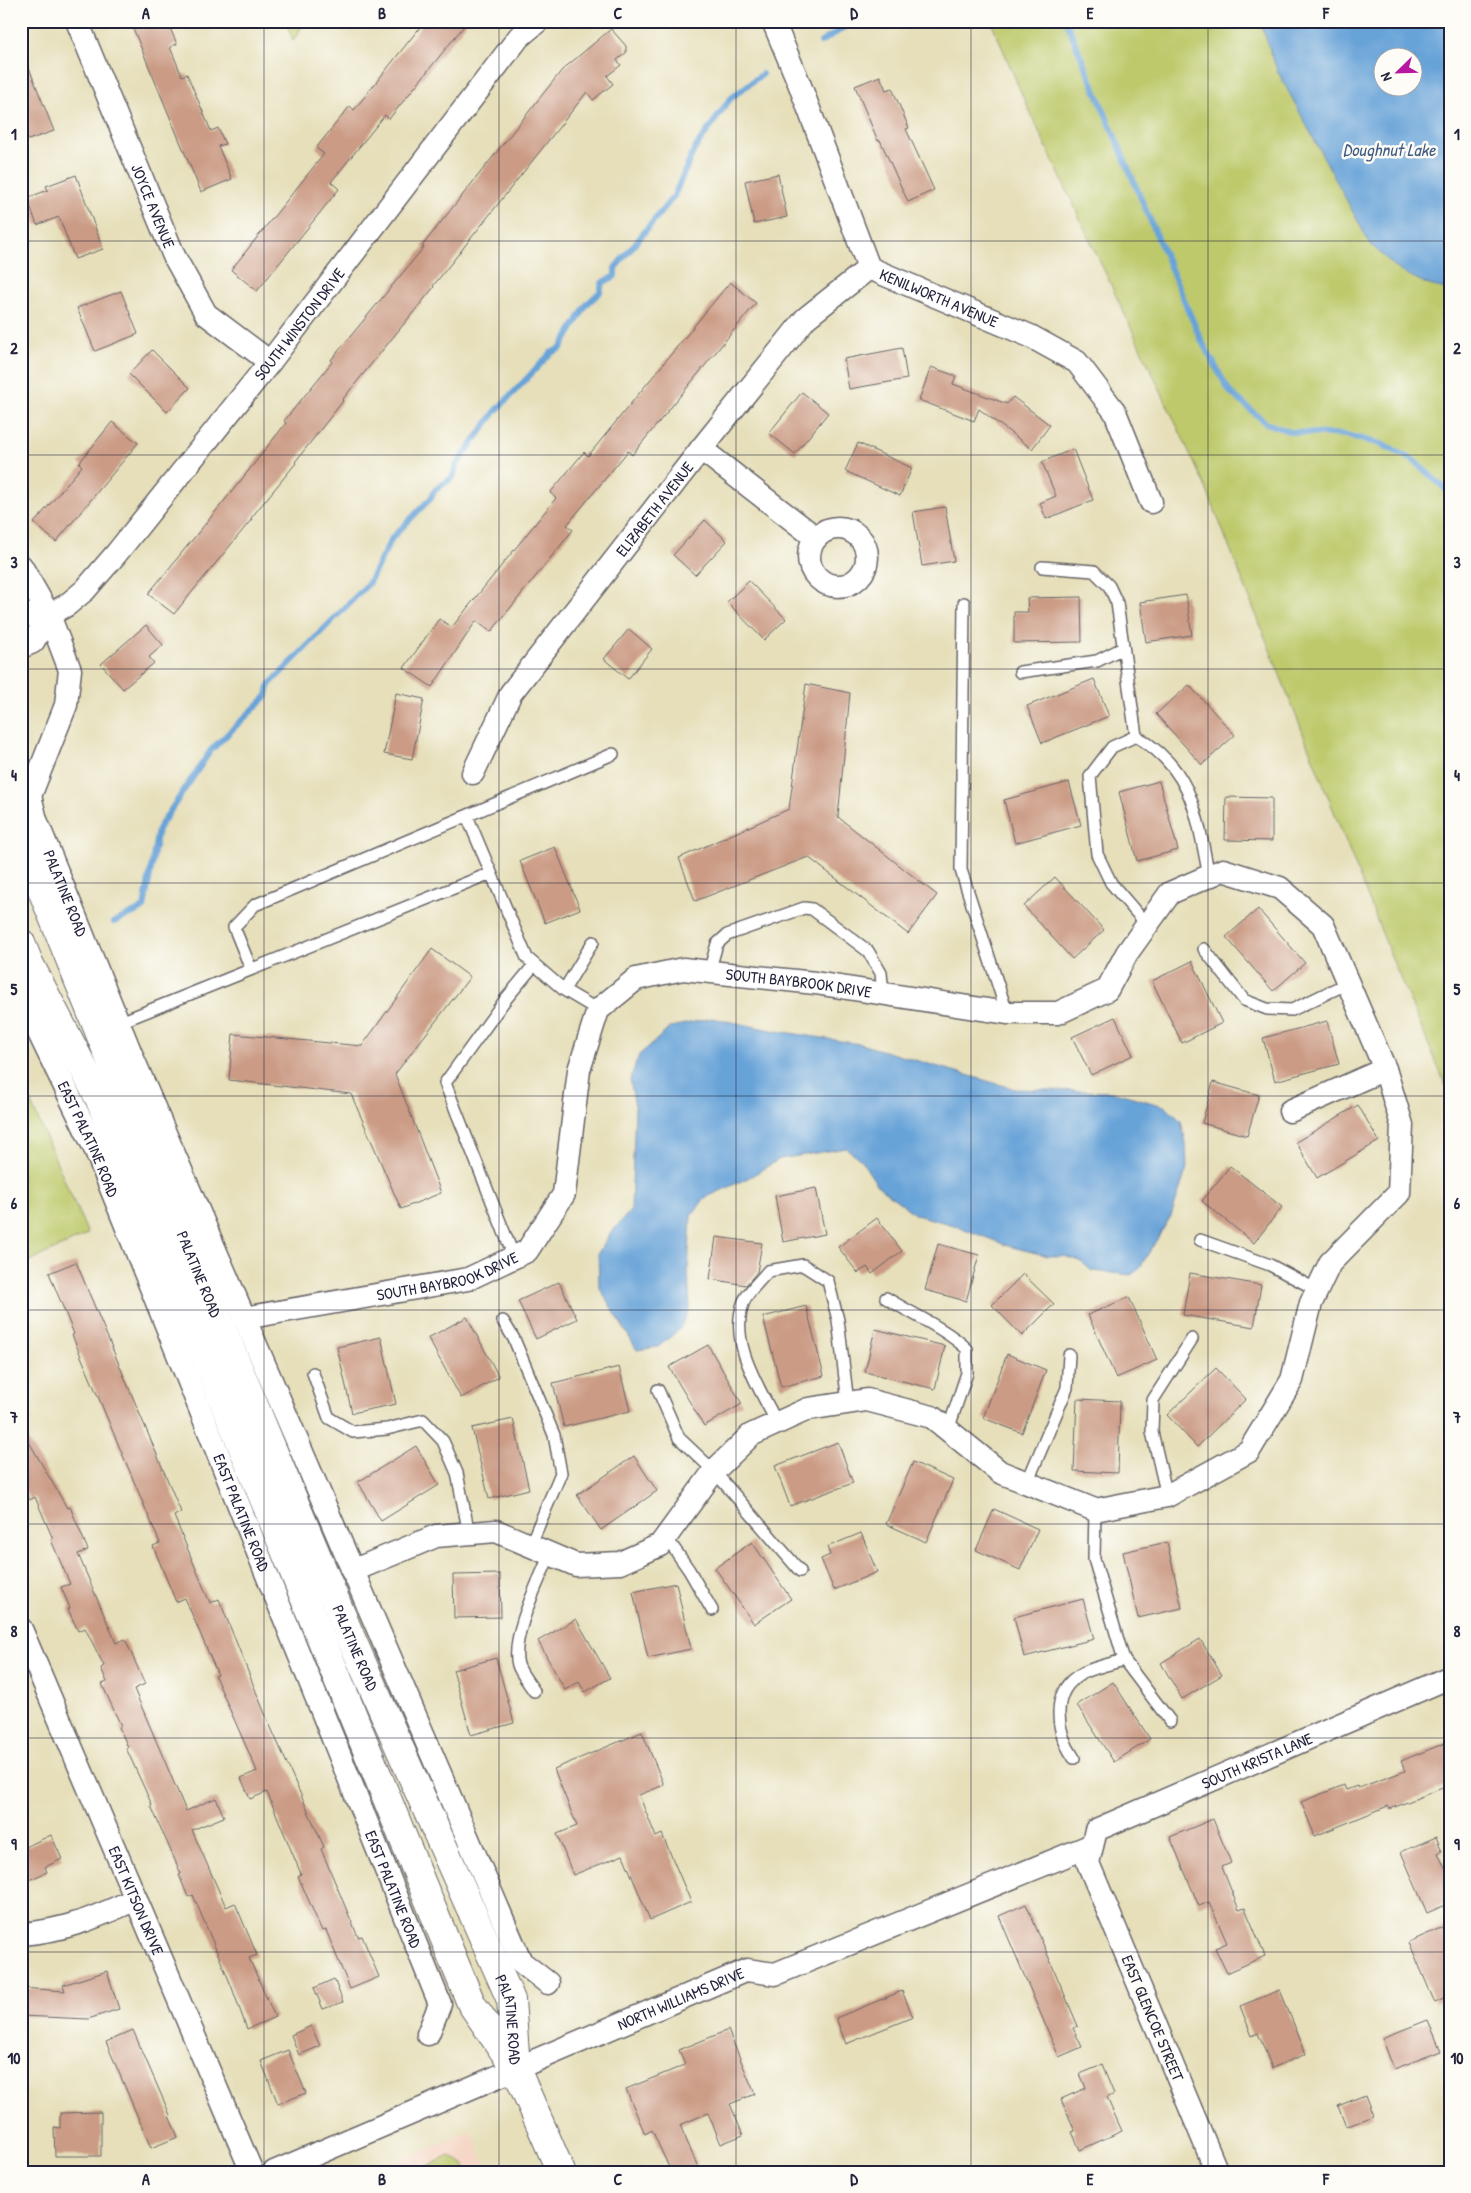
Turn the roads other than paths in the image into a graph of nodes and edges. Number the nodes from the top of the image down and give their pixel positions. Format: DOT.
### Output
graph roads {
  1 [pos="76,21"];
  2 [pos="538,21"];
  3 [pos="773,21"];
  4 [pos="870,268"];
  5 [pos="270,362"];
  6 [pos="701,449"];
  7 [pos="1150,502"];
  8 [pos="816,538"];
  9 [pos="21,566"];
  10 [pos="1042,567"];
  11 [pos="964,603"];
  12 [pos="21,615"];
  13 [pos="50,615"];
  14 [pos="21,647"];
  15 [pos="1123,648"];
  16 [pos="1020,672"];
  17 [pos="1136,736"];
  18 [pos="613,754"];
  19 [pos="474,773"];
  20 [pos="467,816"];
  21 [pos="21,838"];
  22 [pos="491,873"];
  23 [pos="1209,876"];
  24 [pos="1147,925"];
  25 [pos="593,942"];
  26 [pos="21,943"];
  27 [pos="1204,949"];
  28 [pos="534,965"];
  29 [pos="251,969"];
  30 [pos="709,972"];
  31 [pos="1348,983"];
  32 [pos="564,990"];
  33 [pos="883,994"];
  34 [pos="21,996"];
  35 [pos="598,1010"];
  36 [pos="1007,1013"];
  37 [pos="118,1023"];
  38 [pos="1385,1069"];
  39 [pos="1290,1111"];
  40 [pos="1200,1240"];
  41 [pos="514,1257"];
  42 [pos="1317,1290"];
  43 [pos="886,1298"];
  44 [pos="244,1318"];
  45 [pos="503,1321"];
  46 [pos="1192,1339"];
  47 [pos="1069,1355"];
  48 [pos="313,1373"];
  49 [pos="658,1390"];
  50 [pos="848,1403"];
  51 [pos="777,1423"];
  52 [pos="948,1430"];
  53 [pos="714,1471"];
  54 [pos="1027,1483"];
  55 [pos="1167,1496"];
  56 [pos="1094,1510"];
  57 [pos="469,1534"];
  58 [pos="666,1537"];
  59 [pos="540,1550"];
  60 [pos="352,1571"];
  61 [pos="800,1571"];
  62 [pos="712,1610"];
  63 [pos="21,1629"];
  64 [pos="1124,1660"];
  65 [pos="1450,1677"];
  66 [pos="534,1691"];
  67 [pos="1170,1721"];
  68 [pos="1074,1758"];
  69 [pos="1090,1854"];
  70 [pos="136,1900"];
  71 [pos="21,1934"];
  72 [pos="548,1983"];
  73 [pos="428,2034"];
  74 [pos="516,2069"];
  75 [pos="252,2172"];
  76 [pos="274,2172"];
  77 [pos="561,2172"];
  78 [pos="1218,2172"];
  1 -- 5 [label="street, JOYCE AVENUE"];
  2 -- 5 [label="street, SOUTH WINSTON DRIVE"];
  3 -- 4 [label="street, KENILWORTH AVENUE"];
  4 -- 6 [label="street, ELIZABETH AVENUE"];
  4 -- 7 [label="street, KENILWORTH AVENUE"];
  5 -- 13 [label="street, SOUTH WINSTON DRIVE"];
  6 -- 8 [label="street"];
  6 -- 19 [label="street, ELIZABETH AVENUE"];
  9 -- 13 [label="street"];
  10 -- 15 [label="lane"];
  11 -- 36 [label="lane"];
  12 -- 13 [label="street"];
  13 -- 14 [label="street, SOUTH WINSTON DRIVE"];
  13 -- 37 [label="street, PALATINE ROAD"];
  15 -- 16 [label="lane"];
  15 -- 17 [label="lane"];
  17 -- 23 [label="lane"];
  17 -- 24 [label="lane"];
  18 -- 20 [label="lane"];
  20 -- 22 [label="lane"];
  20 -- 29 [label="lane"];
  21 -- 74 [label="main road, PALATINE ROAD"];
  22 -- 28 [label="lane"];
  22 -- 29 [label="lane"];
  23 -- 24 [label="street, SOUTH BAYBROOK DRIVE"];
  23 -- 31 [label="street, SOUTH BAYBROOK DRIVE"];
  24 -- 36 [label="street, SOUTH BAYBROOK DRIVE"];
  25 -- 32 [label="lane"];
  26 -- 74 [label="main road, PALATINE ROAD"];
  27 -- 31 [label="lane"];
  28 -- 32 [label="lane"];
  28 -- 41 [label="lane"];
  29 -- 37 [label="lane"];
  30 -- 33 [label="street, SOUTH BAYBROOK DRIVE"];
  30 -- 33 [label="lane"];
  30 -- 35 [label="street, SOUTH BAYBROOK DRIVE"];
  31 -- 38 [label="street, SOUTH BAYBROOK DRIVE"];
  32 -- 35 [label="lane"];
  33 -- 36 [label="street, SOUTH BAYBROOK DRIVE"];
  34 -- 73 [label="street, EAST PALATINE ROAD"];
  35 -- 41 [label="street, SOUTH BAYBROOK DRIVE"];
  37 -- 44 [label="street, PALATINE ROAD"];
  38 -- 39 [label="street"];
  38 -- 42 [label="street, SOUTH BAYBROOK DRIVE"];
  40 -- 42 [label="lane"];
  41 -- 44 [label="street, SOUTH BAYBROOK DRIVE"];
  42 -- 55 [label="street, SOUTH BAYBROOK DRIVE"];
  43 -- 52 [label="lane"];
  44 -- 60 [label="street, PALATINE ROAD"];
  45 -- 59 [label="lane"];
  46 -- 55 [label="lane"];
  47 -- 54 [label="lane"];
  48 -- 57 [label="lane"];
  49 -- 53 [label="lane"];
  50 -- 51 [label="street"];
  50 -- 51 [label="lane"];
  50 -- 52 [label="street"];
  51 -- 53 [label="street"];
  52 -- 54 [label="street"];
  53 -- 58 [label="street"];
  53 -- 61 [label="lane"];
  54 -- 56 [label="street"];
  55 -- 56 [label="street, SOUTH BAYBROOK DRIVE"];
  56 -- 64 [label="lane"];
  57 -- 59 [label="street"];
  57 -- 60 [label="street"];
  58 -- 59 [label="street"];
  58 -- 62 [label="lane"];
  59 -- 66 [label="lane"];
  60 -- 72 [label="street, PALATINE ROAD"];
  63 -- 70 [label="street, EAST KITSON DRIVE"];
  64 -- 67 [label="lane"];
  64 -- 68 [label="lane"];
  65 -- 69 [label="street, SOUTH KRISTA LANE"];
  69 -- 74 [label="street, NORTH WILLIAMS DRIVE"];
  69 -- 78 [label="street, EAST GLENCOE STREET"];
  70 -- 71 [label="street"];
  70 -- 75 [label="street, EAST KITSON DRIVE"];
  74 -- 76 [label="street, NORTH WILLIAMS DRIVE"];
  74 -- 77 [label="main road"];
}
